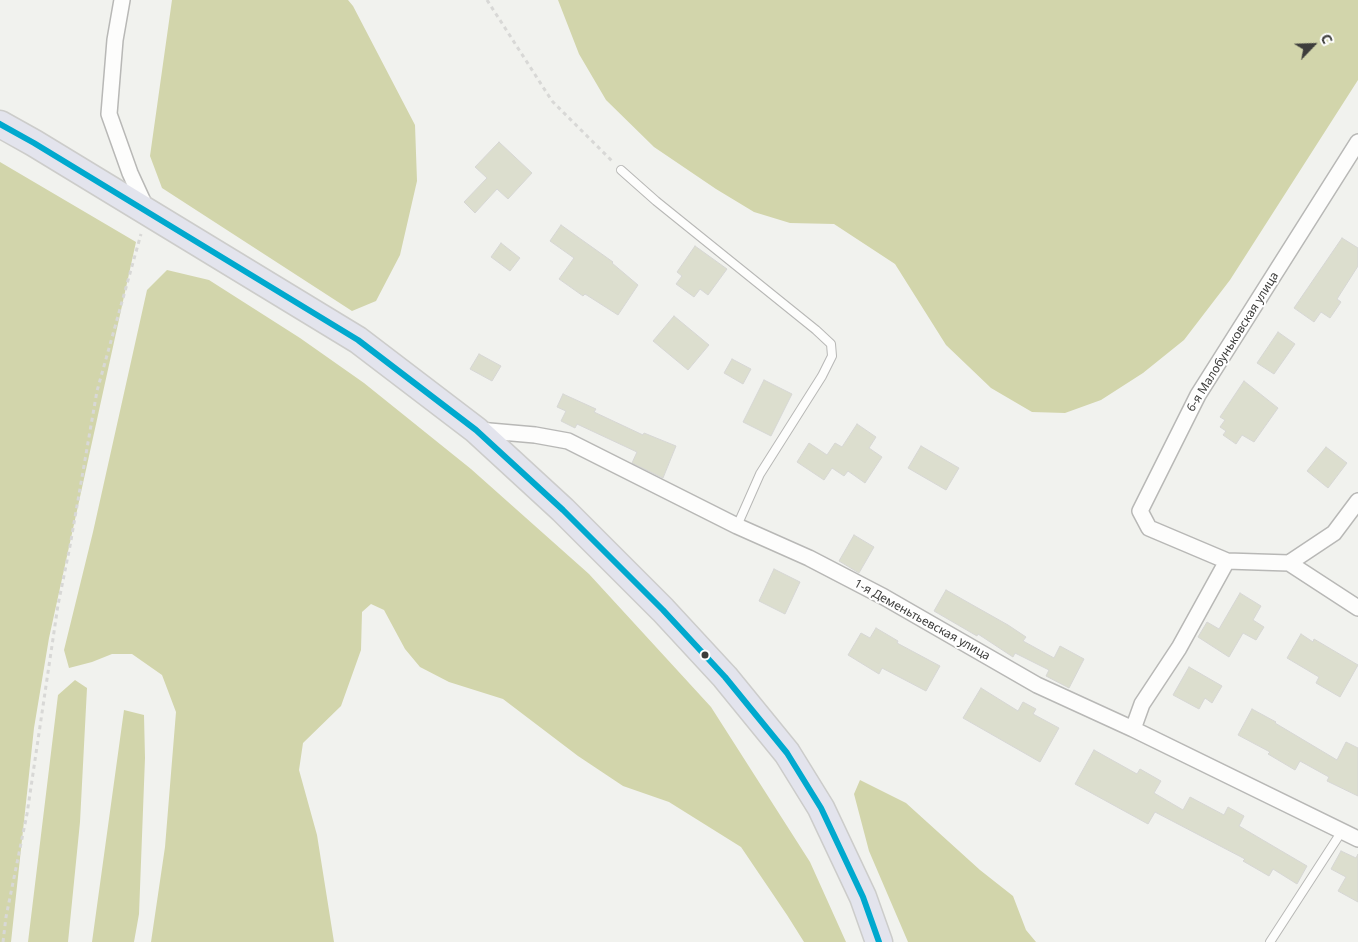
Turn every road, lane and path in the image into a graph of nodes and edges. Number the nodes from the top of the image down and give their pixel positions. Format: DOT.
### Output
graph roads {
  1 [pos="122,0"];
  2 [pos="488,0"];
  3 [pos="0,124"];
  4 [pos="1358,142"];
  5 [pos="621,170"];
  6 [pos="148,212"];
  7 [pos="476,430"];
  8 [pos="1358,502"];
  9 [pos="737,526"];
  10 [pos="1227,561"];
  11 [pos="1289,563"];
  12 [pos="1358,608"];
  13 [pos="1133,729"];
  14 [pos="1342,831"];
  15 [pos="1358,839"];
  16 [pos="3,942"];
  17 [pos="879,942"];
  18 [pos="1270,942"];
  1 -- 6 [label="street"];
  2 -- 5 [label="path"];
  3 -- 6 [label="highway"];
  4 -- 10 [label="street, 6-я Малобуньковская улица"];
  5 -- 9 [label="lane"];
  6 -- 7 [label="highway"];
  6 -- 16 [label="path"];
  7 -- 9 [label="street, 1-я Деменьтьевская улица"];
  7 -- 17 [label="highway"];
  8 -- 11 [label="street"];
  9 -- 13 [label="street, 1-я Деменьтьевская улица"];
  10 -- 11 [label="street"];
  10 -- 13 [label="street"];
  11 -- 12 [label="street"];
  13 -- 14 [label="street, 1-я Деменьтьевская улица"];
  14 -- 15 [label="street, 1-я Деменьтьевская улица"];
  14 -- 18 [label="lane"];
}
